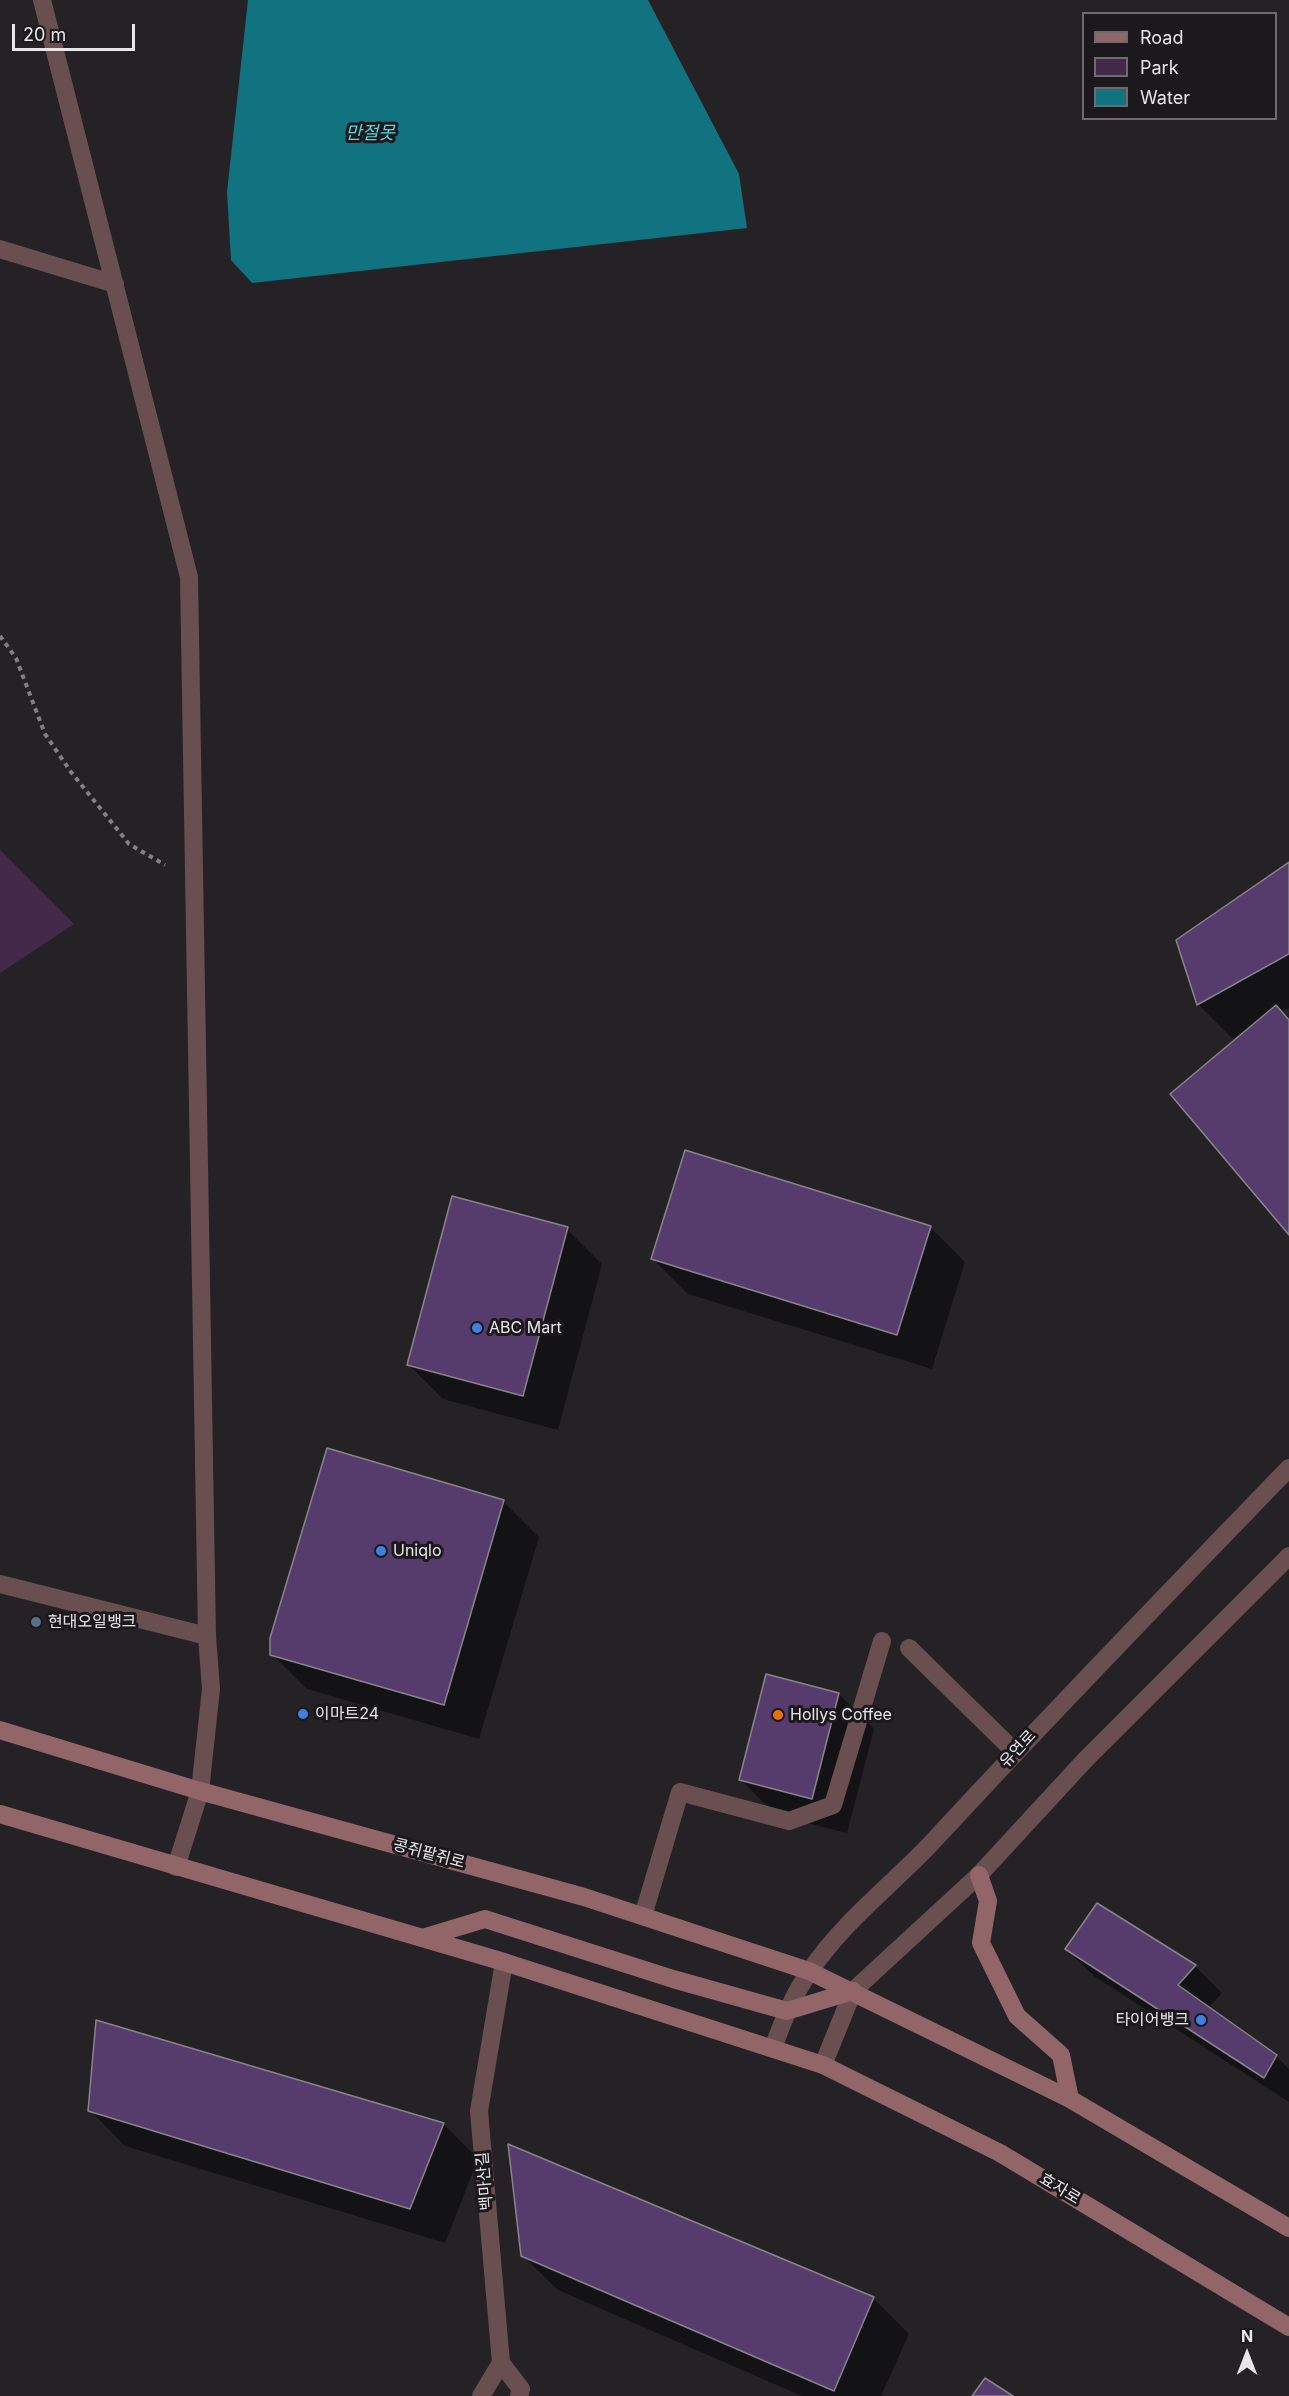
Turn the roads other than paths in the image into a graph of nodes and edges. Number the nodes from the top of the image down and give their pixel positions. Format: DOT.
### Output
graph roads {
  1 [pos="42,0"];
  2 [pos="0,249"];
  3 [pos="115,284"];
  4 [pos="1289,1468"];
  5 [pos="1289,1556"];
  6 [pos="0,1584"];
  7 [pos="207,1636"];
  8 [pos="882,1641"];
  9 [pos="909,1648"];
  10 [pos="0,1730"];
  11 [pos="1015,1752"];
  12 [pos="200,1791"];
  13 [pos="0,1814"];
  14 [pos="176,1868"];
  15 [pos="979,1875"];
  16 [pos="643,1916"];
  17 [pos="422,1938"];
  18 [pos="504,1962"];
  19 [pos="809,1971"];
  20 [pos="853,1991"];
  21 [pos="787,2011"];
  22 [pos="773,2048"];
  23 [pos="823,2065"];
  24 [pos="1070,2099"];
  25 [pos="1289,2228"];
  26 [pos="1289,2327"];
  27 [pos="501,2363"];
  28 [pos="481,2396"];
  29 [pos="519,2396"];
  1 -- 3 [label="street"];
  2 -- 3 [label="street"];
  3 -- 7 [label="street"];
  4 -- 11 [label="street, 유연로"];
  5 -- 15 [label="street"];
  6 -- 7 [label="street"];
  7 -- 12 [label="street"];
  8 -- 16 [label="street"];
  9 -- 11 [label="street"];
  10 -- 12 [label="main road, 콩쥐팥쥐로"];
  11 -- 19 [label="street, 유연로"];
  12 -- 14 [label="street"];
  12 -- 16 [label="main road, 콩쥐팥쥐로"];
  13 -- 14 [label="main road"];
  14 -- 17 [label="main road"];
  15 -- 20 [label="street"];
  15 -- 24 [label="main road"];
  16 -- 19 [label="main road, 콩쥐팥쥐로"];
  17 -- 18 [label="main road"];
  17 -- 21 [label="main road"];
  18 -- 22 [label="main road"];
  18 -- 27 [label="street, 백마산길"];
  19 -- 20 [label="main road, 콩쥐팥쥐로"];
  19 -- 21 [label="street, 유연로"];
  20 -- 21 [label="main road"];
  20 -- 23 [label="street"];
  20 -- 24 [label="main road"];
  21 -- 22 [label="street, 유연로"];
  22 -- 23 [label="main road"];
  23 -- 26 [label="main road, 효자로"];
  24 -- 25 [label="main road"];
  27 -- 28 [label="street"];
  27 -- 29 [label="street"];
}
